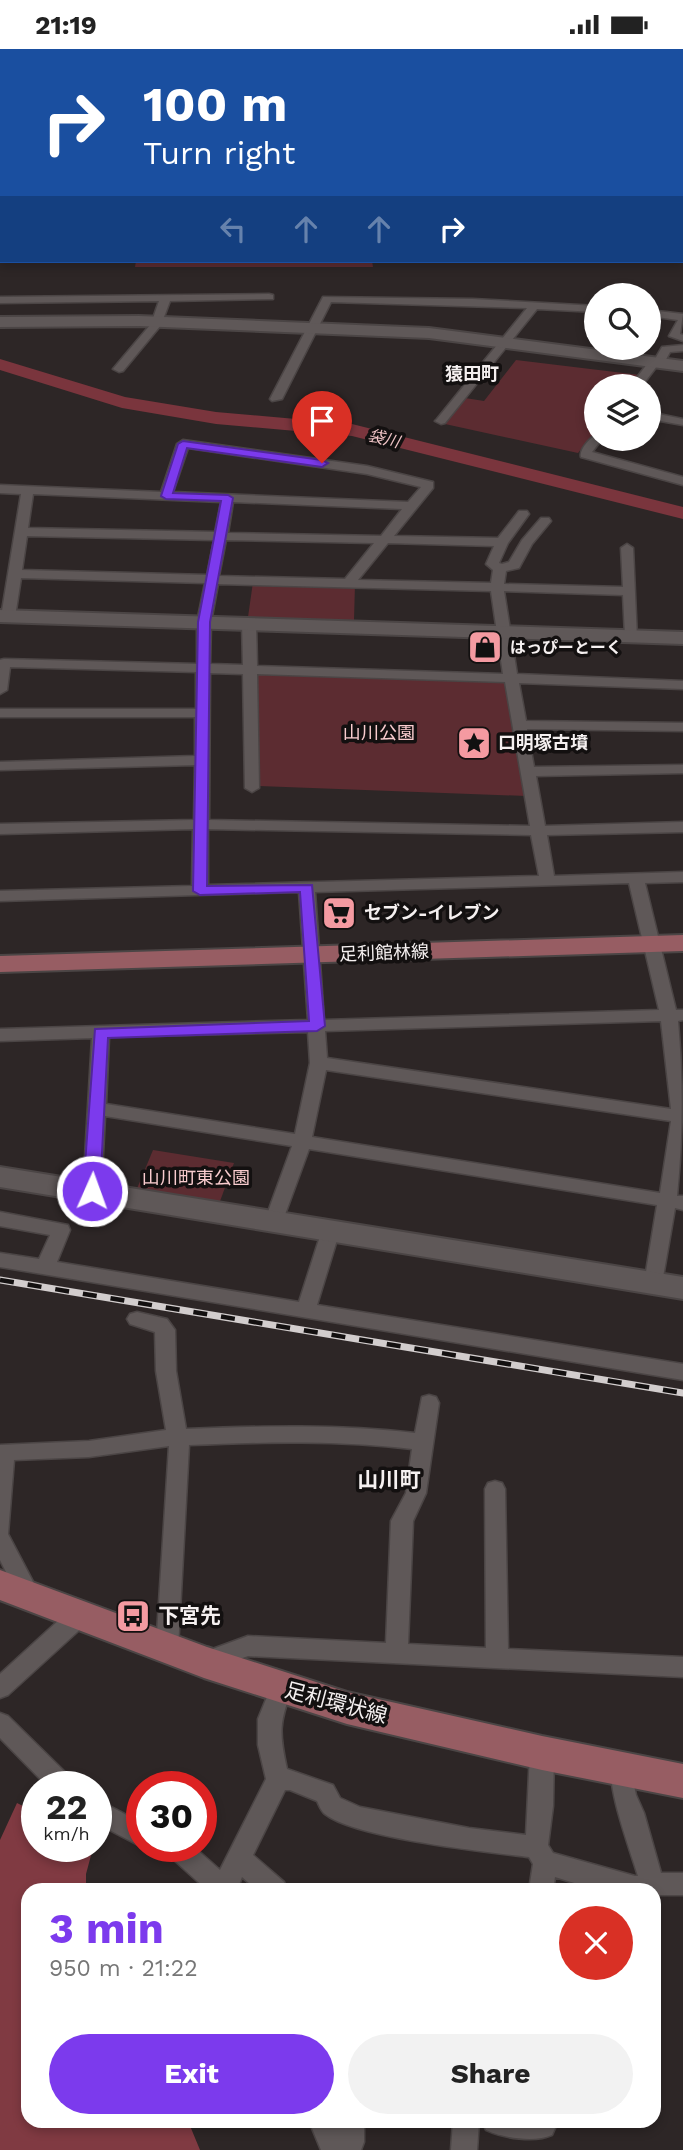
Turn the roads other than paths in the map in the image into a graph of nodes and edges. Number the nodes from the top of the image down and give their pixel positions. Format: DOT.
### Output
graph roads {
  1 [pos="269,297"];
  2 [pos="38,299"];
  3 [pos="164,299"];
  4 [pos="0,300"];
  5 [pos="534,306"];
  6 [pos="584,308"];
  7 [pos="661,315"];
  8 [pos="683,318"];
  9 [pos="0,322"];
  10 [pos="31,322"];
  11 [pos="157,322"];
  12 [pos="313,328"];
  13 [pos="683,338"];
  14 [pos="505,342"];
  15 [pos="683,348"];
  16 [pos="657,362"];
  17 [pos="683,366"];
  18 [pos="119,369"];
  19 [pos="646,374"];
  20 [pos="276,399"];
  21 [pos="661,417"];
  22 [pos="440,421"];
  23 [pos="683,422"];
  24 [pos="587,451"];
  25 [pos="683,481"];
  26 [pos="0,489"];
  27 [pos="28,490"];
  28 [pos="166,496"];
  29 [pos="228,498"];
  30 [pos="411,506"];
  31 [pos="523,514"];
  32 [pos="545,521"];
  33 [pos="22,532"];
  34 [pos="220,536"];
  35 [pos="385,540"];
  36 [pos="502,543"];
  37 [pos="627,548"];
  38 [pos="500,569"];
  39 [pos="15,574"];
  40 [pos="212,578"];
  41 [pos="350,581"];
  42 [pos="496,585"];
  43 [pos="630,591"];
  44 [pos="4,617"];
  45 [pos="204,622"];
  46 [pos="249,623"];
  47 [pos="502,631"];
  48 [pos="632,636"];
  49 [pos="683,638"];
  50 [pos="203,669"];
  51 [pos="250,670"];
  52 [pos="511,678"];
  53 [pos="683,685"];
  54 [pos="0,690"];
  55 [pos="0,713"];
  56 [pos="202,713"];
  57 [pos="519,725"];
  58 [pos="683,727"];
  59 [pos="202,760"];
  60 [pos="0,766"];
  61 [pos="683,769"];
  62 [pos="528,772"];
  63 [pos="252,788"];
  64 [pos="201,824"];
  65 [pos="683,827"];
  66 [pos="0,829"];
  67 [pos="538,831"];
  68 [pos="683,877"];
  69 [pos="636,878"];
  70 [pos="547,880"];
  71 [pos="307,888"];
  72 [pos="200,891"];
  73 [pos="0,896"];
  74 [pos="683,943"];
  75 [pos="652,944"];
  76 [pos="312,955"];
  77 [pos="0,964"];
  78 [pos="676,1015"];
  79 [pos="317,1026"];
  80 [pos="101,1033"];
  81 [pos="0,1035"];
  82 [pos="319,1063"];
  83 [pos="679,1065"];
  84 [pos="95,1108"];
  85 [pos="682,1117"];
  86 [pos="302,1143"];
  87 [pos="0,1177"];
  88 [pos="92,1191"];
  89 [pos="676,1202"];
  90 [pos="0,1219"];
  91 [pos="274,1220"];
  92 [pos="331,1230"];
  93 [pos="0,1260"];
  94 [pos="46,1266"];
  95 [pos="654,1284"];
  96 [pos="683,1288"];
  97 [pos="306,1310"];
  98 [pos="137,1319"];
  99 [pos="683,1372"];
  100 [pos="429,1403"];
  101 [pos="177,1438"];
  102 [pos="424,1442"];
  103 [pos="495,1489"];
  104 [pos="0,1530"];
  105 [pos="0,1539"];
  106 [pos="15,1591"];
  107 [pos="79,1616"];
  108 [pos="167,1649"];
  109 [pos="397,1653"];
  110 [pos="498,1658"];
  111 [pos="204,1662"];
  112 [pos="683,1667"];
  113 [pos="0,1688"];
  114 [pos="281,1689"];
  115 [pos="0,1723"];
  116 [pos="542,1753"];
  117 [pos="621,1770"];
  118 [pos="48,1771"];
  119 [pos="278,1780"];
  120 [pos="683,1781"];
  121 [pos="541,1855"];
  122 [pos="239,1858"];
  123 [pos="193,1862"];
  124 [pos="217,1883"];
  125 [pos="227,1883"];
  126 [pos="267,1883"];
  127 [pos="541,1883"];
  128 [pos="621,1883"];
  129 [pos="652,1883"];
  130 [pos="661,1884"];
  131 [pos="683,1884"];
  132 [pos="325,2128"];
  133 [pos="351,2128"];
  134 [pos="466,2128"];
  135 [pos="335,2150"];
  136 [pos="348,2150"];
  137 [pos="464,2150"];
  1 -- 3 [label="street"];
  2 -- 3 [label="street"];
  2 -- 4 [label="street"];
  2 -- 10 [label="street"];
  3 -- 11 [label="street"];
  5 -- 6 [label="street"];
  5 -- 12 [label="street"];
  5 -- 14 [label="street"];
  7 -- 8 [label="street"];
  8 -- 13 [label="street"];
  9 -- 10 [label="street"];
  10 -- 11 [label="street"];
  11 -- 12 [label="street"];
  11 -- 18 [label="street"];
  12 -- 14 [label="street"];
  12 -- 20 [label="street"];
  14 -- 16 [label="street"];
  14 -- 22 [label="street"];
  15 -- 16 [label="street"];
  16 -- 17 [label="street"];
  16 -- 19 [label="street"];
  21 -- 23 [label="street"];
  24 -- 25 [label="street"];
  26 -- 27 [label="street"];
  27 -- 28 [label="street"];
  27 -- 33 [label="street"];
  28 -- 29 [label="street"];
  28 -- 30 [label="street"];
  29 -- 30 [label="street"];
  29 -- 34 [label="street"];
  30 -- 35 [label="street"];
  31 -- 36 [label="street"];
  32 -- 38 [label="street"];
  33 -- 34 [label="street"];
  33 -- 39 [label="street"];
  34 -- 35 [label="street"];
  34 -- 40 [label="street"];
  35 -- 36 [label="street"];
  35 -- 41 [label="street"];
  36 -- 38 [label="street"];
  37 -- 43 [label="street"];
  38 -- 42 [label="street"];
  39 -- 40 [label="street"];
  39 -- 44 [label="street"];
  40 -- 41 [label="street"];
  40 -- 45 [label="street"];
  41 -- 42 [label="street"];
  42 -- 43 [label="street"];
  42 -- 47 [label="street"];
  43 -- 48 [label="street"];
  44 -- 45 [label="street"];
  45 -- 46 [label="street"];
  45 -- 50 [label="street"];
  46 -- 47 [label="street"];
  46 -- 51 [label="street"];
  47 -- 48 [label="street"];
  47 -- 52 [label="street"];
  48 -- 49 [label="street"];
  50 -- 51 [label="street"];
  50 -- 54 [label="street"];
  50 -- 56 [label="street"];
  51 -- 52 [label="street"];
  51 -- 63 [label="street"];
  52 -- 53 [label="street"];
  52 -- 57 [label="street"];
  55 -- 56 [label="street"];
  56 -- 59 [label="street"];
  57 -- 58 [label="street"];
  57 -- 62 [label="street"];
  59 -- 60 [label="street"];
  59 -- 64 [label="street"];
  61 -- 62 [label="street"];
  62 -- 67 [label="street"];
  64 -- 66 [label="street"];
  64 -- 67 [label="street"];
  64 -- 72 [label="street"];
  65 -- 67 [label="street"];
  67 -- 70 [label="street"];
  68 -- 69 [label="street"];
  69 -- 70 [label="street"];
  69 -- 75 [label="street"];
  70 -- 71 [label="street"];
  71 -- 72 [label="street"];
  71 -- 76 [label="street"];
  72 -- 73 [label="street"];
  74 -- 75 [label="main road, 足利館林線"];
  75 -- 76 [label="main road, 足利館林線"];
  75 -- 78 [label="street"];
  76 -- 77 [label="main road, 足利館林線"];
  76 -- 79 [label="street"];
  78 -- 79 [label="street"];
  78 -- 83 [label="street"];
  79 -- 80 [label="street"];
  79 -- 82 [label="street"];
  80 -- 81 [label="street"];
  80 -- 84 [label="street"];
  82 -- 85 [label="street"];
  82 -- 86 [label="street"];
  83 -- 85 [label="street"];
  84 -- 86 [label="street"];
  84 -- 88 [label="street"];
  85 -- 89 [label="street"];
  86 -- 89 [label="street"];
  86 -- 91 [label="street"];
  87 -- 88 [label="street"];
  88 -- 91 [label="street"];
  89 -- 95 [label="street"];
  90 -- 94 [label="street"];
  91 -- 92 [label="street"];
  92 -- 95 [label="street"];
  92 -- 97 [label="street"];
  93 -- 94 [label="street"];
  94 -- 97 [label="street"];
  95 -- 96 [label="street"];
  97 -- 99 [label="street"];
  98 -- 101 [label="street"];
  100 -- 102 [label="street"];
  101 -- 102 [label="street"];
  101 -- 104 [label="street"];
  101 -- 108 [label="street"];
  102 -- 109 [label="street"];
  103 -- 110 [label="street"];
  105 -- 106 [label="street"];
  106 -- 107 [label="main road, 足利環状線"];
  107 -- 108 [label="main road, 足利環状線"];
  107 -- 113 [label="street"];
  108 -- 111 [label="main road, 足利環状線"];
  109 -- 110 [label="street"];
  109 -- 111 [label="street"];
  110 -- 112 [label="street"];
  111 -- 114 [label="main road, 足利環状線"];
  114 -- 116 [label="main road, 足利環状線"];
  114 -- 119 [label="street"];
  115 -- 118 [label="street"];
  116 -- 117 [label="main road, 足利環状線"];
  116 -- 121 [label="street"];
  117 -- 120 [label="main road, 足利環状線"];
  117 -- 129 [label="street"];
  119 -- 121 [label="street"];
  119 -- 122 [label="street"];
  121 -- 127 [label="street"];
  121 -- 128 [label="street"];
  122 -- 125 [label="street"];
  122 -- 126 [label="street"];
  123 -- 124 [label="street"];
  130 -- 131 [label="street"];
  132 -- 135 [label="street"];
  133 -- 136 [label="street"];
  134 -- 137 [label="street"];
}
